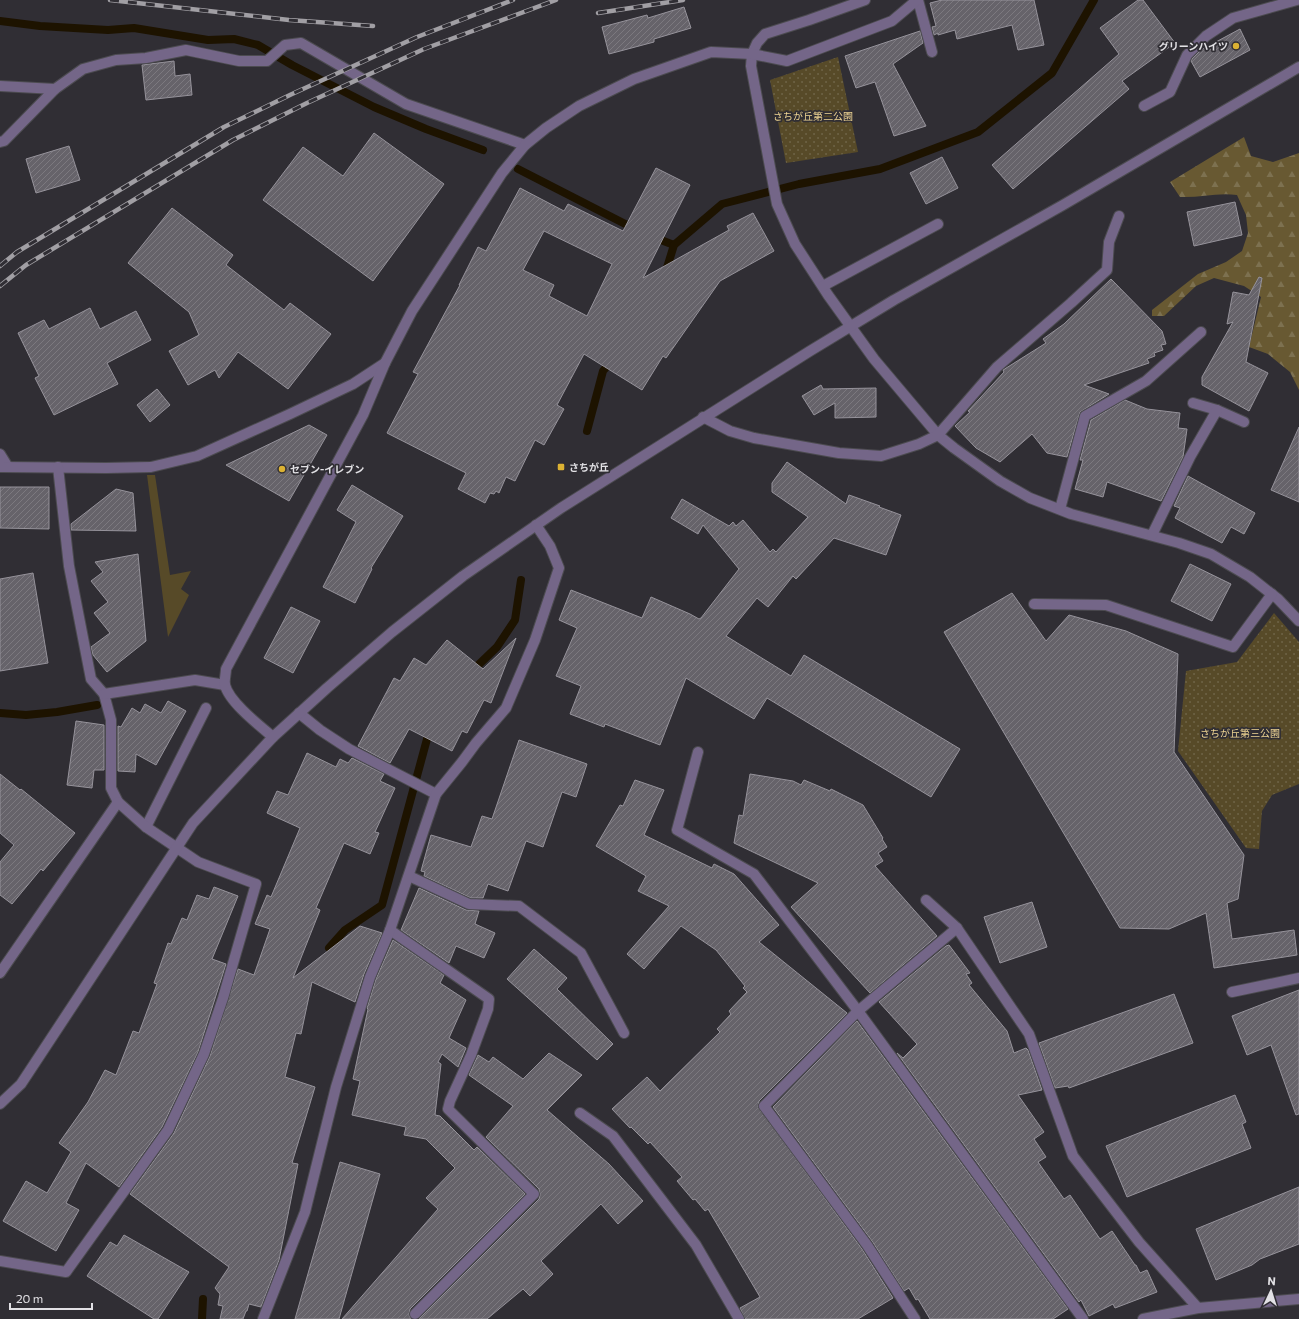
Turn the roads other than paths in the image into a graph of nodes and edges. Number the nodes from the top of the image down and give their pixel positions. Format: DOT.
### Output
graph roads {
  1 [pos="865,0"];
  2 [pos="918,0"];
  3 [pos="1297,0"];
  4 [pos="932,52"];
  5 [pos="752,54"];
  6 [pos="1299,67"];
  7 [pos="0,86"];
  8 [pos="54,89"];
  9 [pos="1144,106"];
  10 [pos="1,144"];
  11 [pos="525,145"];
  12 [pos="1119,216"];
  13 [pos="938,224"];
  14 [pos="822,286"];
  15 [pos="851,326"];
  16 [pos="1201,332"];
  17 [pos="385,363"];
  18 [pos="1193,403"];
  19 [pos="1217,410"];
  20 [pos="703,417"];
  21 [pos="1244,422"];
  22 [pos="938,435"];
  23 [pos="0,454"];
  24 [pos="4,467"];
  25 [pos="58,467"];
  26 [pos="1060,509"];
  27 [pos="536,525"];
  28 [pos="1152,535"];
  29 [pos="1272,594"];
  30 [pos="1034,604"];
  31 [pos="1299,621"];
  32 [pos="225,685"];
  33 [pos="104,694"];
  34 [pos="206,708"];
  35 [pos="299,713"];
  36 [pos="273,737"];
  37 [pos="698,752"];
  38 [pos="436,794"];
  39 [pos="118,802"];
  40 [pos="146,827"];
  41 [pos="177,848"];
  42 [pos="409,876"];
  43 [pos="926,900"];
  44 [pos="957,928"];
  45 [pos="390,930"];
  46 [pos="0,973"];
  47 [pos="1299,978"];
  48 [pos="1232,992"];
  49 [pos="858,1011"];
  50 [pos="624,1033"];
  51 [pos="0,1104"];
  52 [pos="580,1113"];
  53 [pos="0,1261"];
  54 [pos="1299,1299"];
  55 [pos="1198,1308"];
  56 [pos="415,1314"];
  57 [pos="263,1319"];
  58 [pos="739,1319"];
  59 [pos="916,1319"];
  60 [pos="1083,1319"];
  61 [pos="1143,1319"];
  1 -- 5 [label="street"];
  2 -- 4 [label="street"];
  2 -- 5 [label="street"];
  3 -- 9 [label="street"];
  5 -- 11 [label="street"];
  5 -- 14 [label="street"];
  6 -- 15 [label="street"];
  7 -- 8 [label="street"];
  8 -- 10 [label="street"];
  8 -- 11 [label="street"];
  11 -- 17 [label="street"];
  12 -- 22 [label="street"];
  13 -- 14 [label="street"];
  14 -- 15 [label="street"];
  15 -- 20 [label="street"];
  15 -- 22 [label="street"];
  16 -- 26 [label="street"];
  17 -- 25 [label="street"];
  17 -- 32 [label="street"];
  18 -- 19 [label="street"];
  19 -- 21 [label="street"];
  19 -- 28 [label="street"];
  20 -- 22 [label="street"];
  20 -- 27 [label="street"];
  22 -- 26 [label="street"];
  23 -- 24 [label="street"];
  24 -- 25 [label="street"];
  25 -- 33 [label="street"];
  26 -- 28 [label="street"];
  27 -- 35 [label="street"];
  27 -- 38 [label="street"];
  28 -- 29 [label="street"];
  29 -- 30 [label="street"];
  29 -- 31 [label="street"];
  32 -- 33 [label="street"];
  32 -- 36 [label="street"];
  33 -- 39 [label="street"];
  34 -- 40 [label="street"];
  35 -- 36 [label="street"];
  35 -- 38 [label="street"];
  36 -- 41 [label="street"];
  37 -- 49 [label="street"];
  38 -- 42 [label="street"];
  39 -- 40 [label="street"];
  39 -- 46 [label="street"];
  40 -- 41 [label="street"];
  41 -- 51 [label="street"];
  41 -- 53 [label="street"];
  42 -- 45 [label="street"];
  42 -- 50 [label="street"];
  43 -- 44 [label="street"];
  44 -- 49 [label="street"];
  44 -- 55 [label="street"];
  45 -- 56 [label="street"];
  45 -- 57 [label="street"];
  47 -- 48 [label="street"];
  49 -- 59 [label="street"];
  49 -- 60 [label="street"];
  52 -- 58 [label="street"];
  54 -- 55 [label="street"];
  55 -- 61 [label="street"];
}
